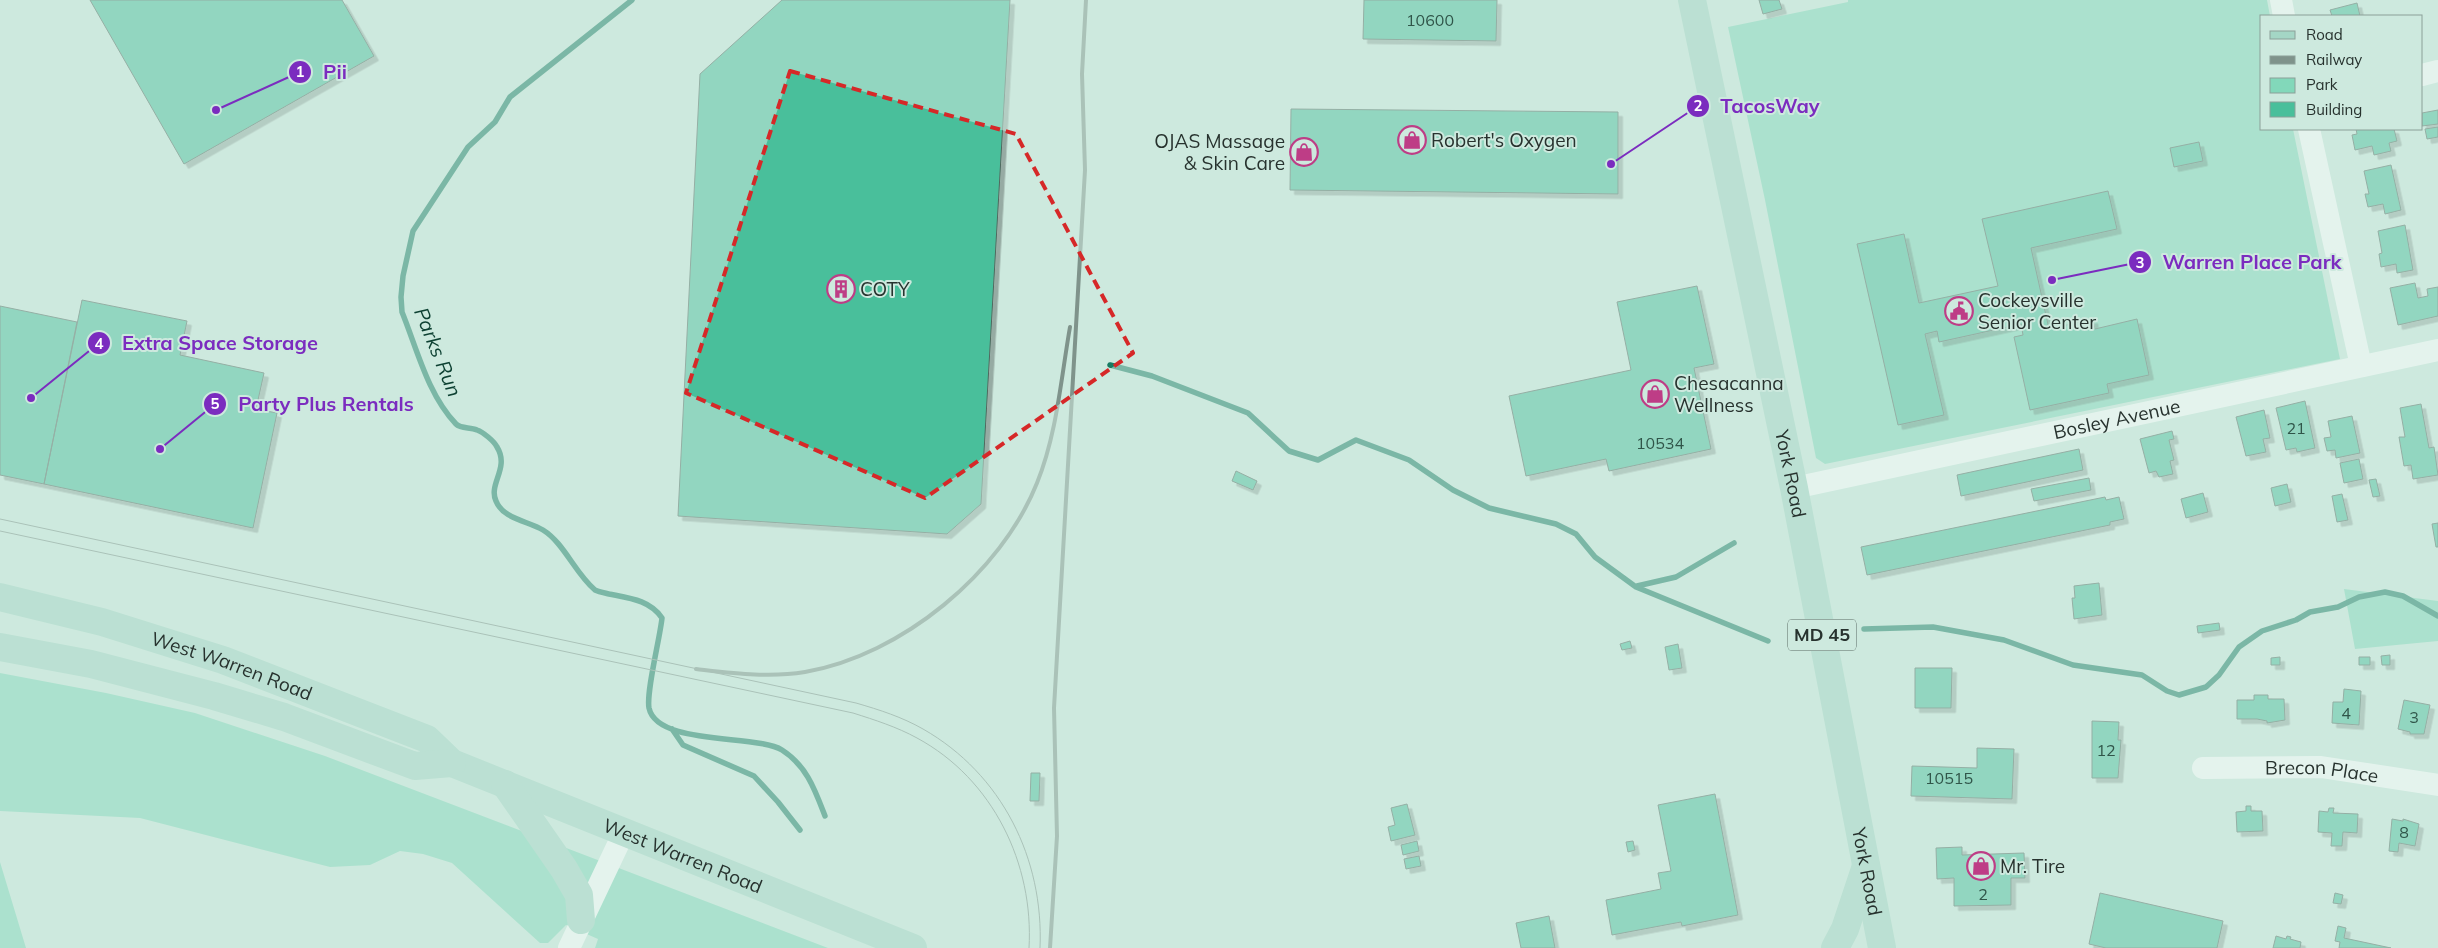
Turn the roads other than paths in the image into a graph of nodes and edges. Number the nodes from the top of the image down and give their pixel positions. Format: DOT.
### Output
graph roads {
  1 [pos="1692,0"];
  2 [pos="2281,0"];
  3 [pos="2284,15"];
  4 [pos="2438,71"];
  5 [pos="2423,75"];
  6 [pos="2310,130"];
  7 [pos="2438,350"];
  8 [pos="2361,366"];
  9 [pos="1794,488"];
  10 [pos="0,597"];
  11 [pos="0,647"];
  12 [pos="452,763"];
  13 [pos="2204,768"];
  14 [pos="505,784"];
  15 [pos="2438,785"];
  16 [pos="624,832"];
  17 [pos="1866,864"];
  18 [pos="581,920"];
  19 [pos="569,948"];
  20 [pos="913,948"];
  21 [pos="1835,948"];
  22 [pos="1882,948"];
  1 -- 9 [label="main road, York Road / MD 45"];
  2 -- 3 [label="street"];
  4 -- 5 [label="street"];
  6 -- 8 [label="street"];
  7 -- 8 [label="street, Bosley Avenue"];
  8 -- 9 [label="street, Bosley Avenue"];
  9 -- 17 [label="main road, York Road / MD 45"];
  10 -- 12 [label="main road, West Warren Road"];
  11 -- 12 [label="main road, West Warren Road"];
  12 -- 14 [label="main road, West Warren Road"];
  13 -- 15 [label="street, Brecon Place"];
  14 -- 16 [label="main road, West Warren Road"];
  14 -- 18 [label="main road"];
  16 -- 18 [label="street"];
  16 -- 20 [label="main road, West Warren Road"];
  17 -- 21 [label="main road"];
  17 -- 22 [label="main road, York Road / MD 45"];
  18 -- 19 [label="street"];
}
